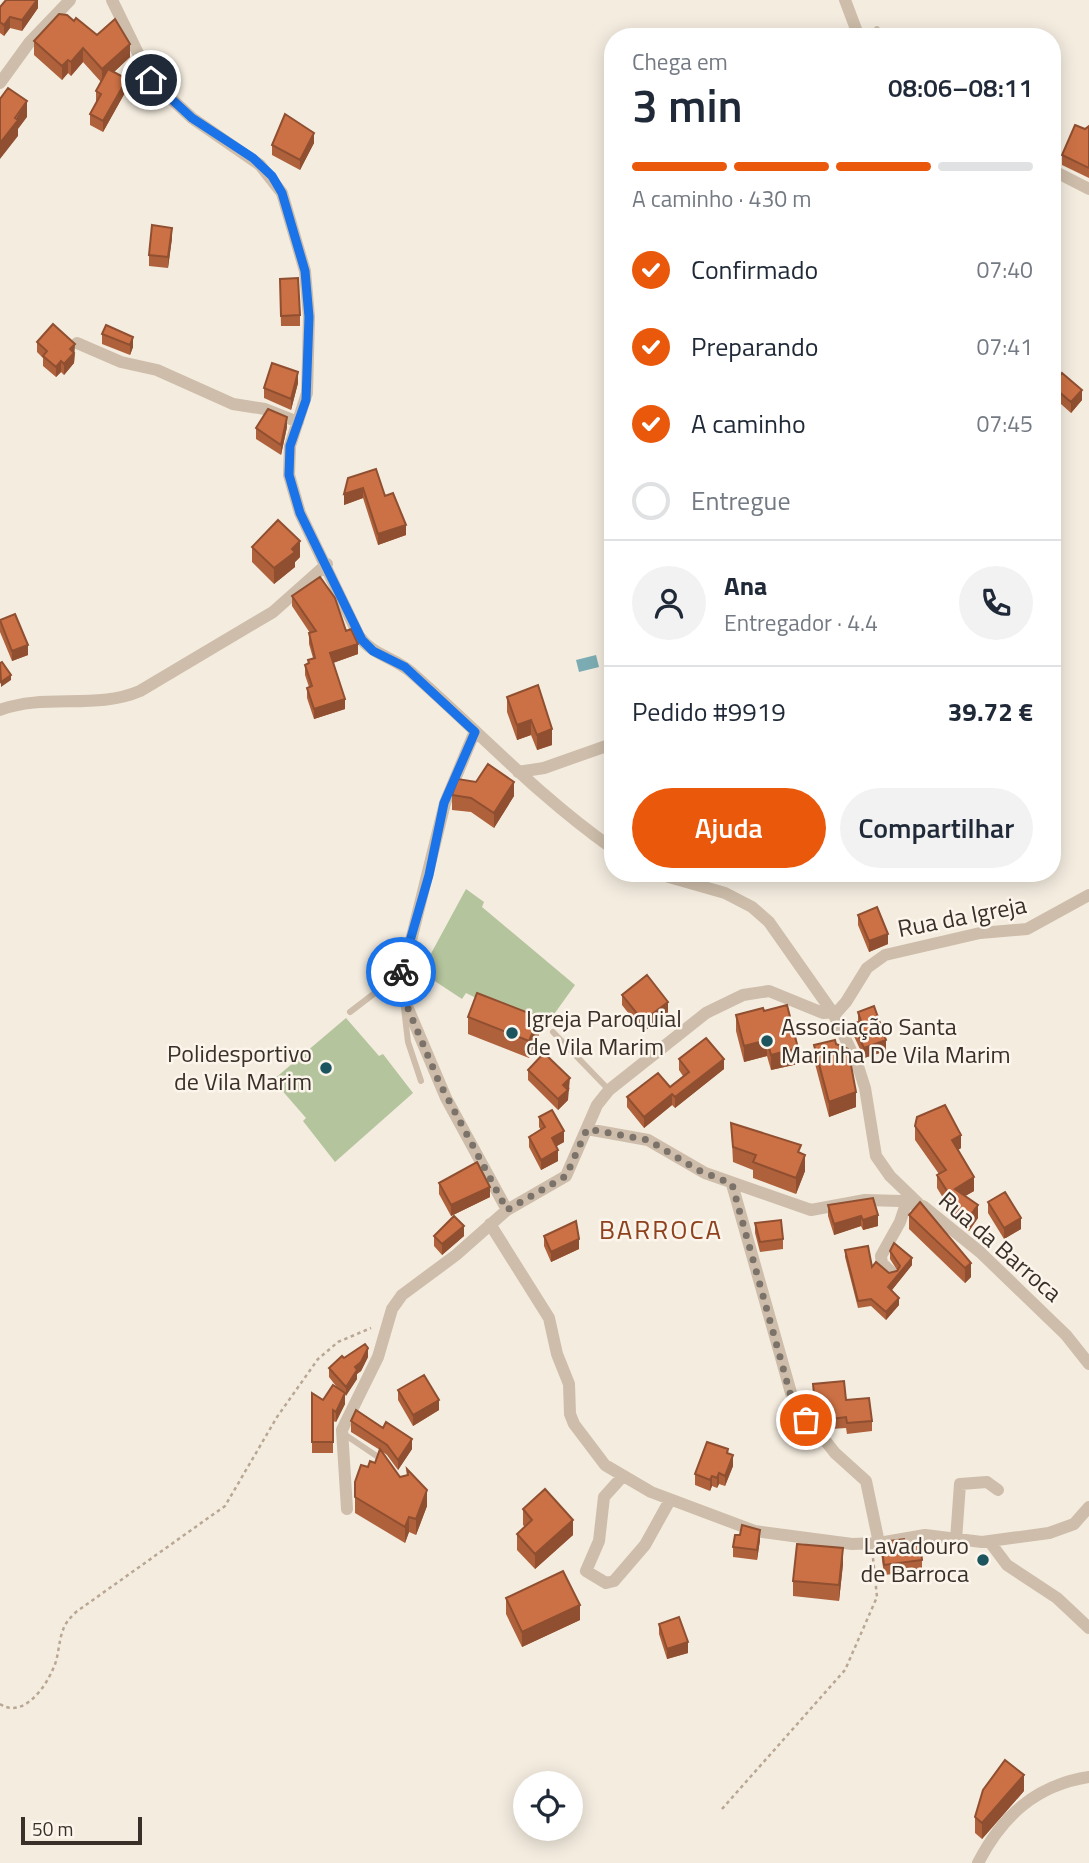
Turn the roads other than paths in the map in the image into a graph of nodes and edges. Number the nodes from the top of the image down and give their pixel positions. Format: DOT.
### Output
graph roads {
  1 [pos="69,0"];
  2 [pos="112,0"];
  3 [pos="845,0"];
  4 [pos="856,28"];
  5 [pos="0,83"];
  6 [pos="1061,175"];
  7 [pos="1089,189"];
  8 [pos="77,343"];
  9 [pos="298,422"];
  10 [pos="327,564"];
  11 [pos="0,710"];
  12 [pos="475,732"];
  13 [pos="604,747"];
  14 [pos="518,772"];
  15 [pos="604,842"];
  16 [pos="695,882"];
  17 [pos="1089,895"];
  18 [pos="401,973"];
  19 [pos="404,999"];
  20 [pos="350,1012"];
  21 [pos="833,1013"];
  22 [pos="553,1032"];
  23 [pos="421,1081"];
  24 [pos="609,1090"];
  25 [pos="587,1129"];
  26 [pos="732,1184"];
  27 [pos="912,1202"];
  28 [pos="507,1210"];
  29 [pos="490,1224"];
  30 [pos="891,1272"];
  31 [pos="1089,1364"];
  32 [pos="342,1432"];
  33 [pos="390,1467"];
  34 [pos="622,1477"];
  35 [pos="998,1490"];
  36 [pos="670,1500"];
  37 [pos="1089,1507"];
  38 [pos="348,1509"];
  39 [pos="956,1540"];
  40 [pos="989,1541"];
  41 [pos="875,1543"];
  42 [pos="1089,1628"];
  43 [pos="1089,1777"];
  44 [pos="978,1863"];
  1 -- 5 [label="street"];
  2 -- 9 [label="street"];
  3 -- 4 [label="street"];
  6 -- 7 [label="street"];
  8 -- 9 [label="street"];
  9 -- 10 [label="street"];
  10 -- 11 [label="street"];
  10 -- 12 [label="street"];
  12 -- 14 [label="street"];
  12 -- 18 [label="street"];
  13 -- 14 [label="street"];
  14 -- 15 [label="street"];
  16 -- 21 [label="street"];
  17 -- 21 [label="street, Rua da Igreja"];
  18 -- 19 [label="street"];
  18 -- 20 [label="lane"];
  19 -- 23 [label="lane"];
  19 -- 28 [label="street"];
  21 -- 24 [label="street"];
  21 -- 27 [label="street"];
  22 -- 24 [label="lane"];
  24 -- 25 [label="street"];
  25 -- 26 [label="street, Rua da Barroca"];
  25 -- 28 [label="street"];
  26 -- 27 [label="street, Rua da Barroca"];
  26 -- 41 [label="street"];
  27 -- 30 [label="street"];
  27 -- 31 [label="street, Rua da Barroca"];
  28 -- 29 [label="street"];
  29 -- 32 [label="street"];
  29 -- 34 [label="street"];
  32 -- 33 [label="lane"];
  32 -- 38 [label="street"];
  34 -- 36 [label="street"];
  34 -- 36 [label="street"];
  35 -- 39 [label="street"];
  36 -- 41 [label="street"];
  37 -- 40 [label="street"];
  39 -- 40 [label="street"];
  39 -- 41 [label="street"];
  40 -- 42 [label="street"];
  43 -- 44 [label="street"];
}
